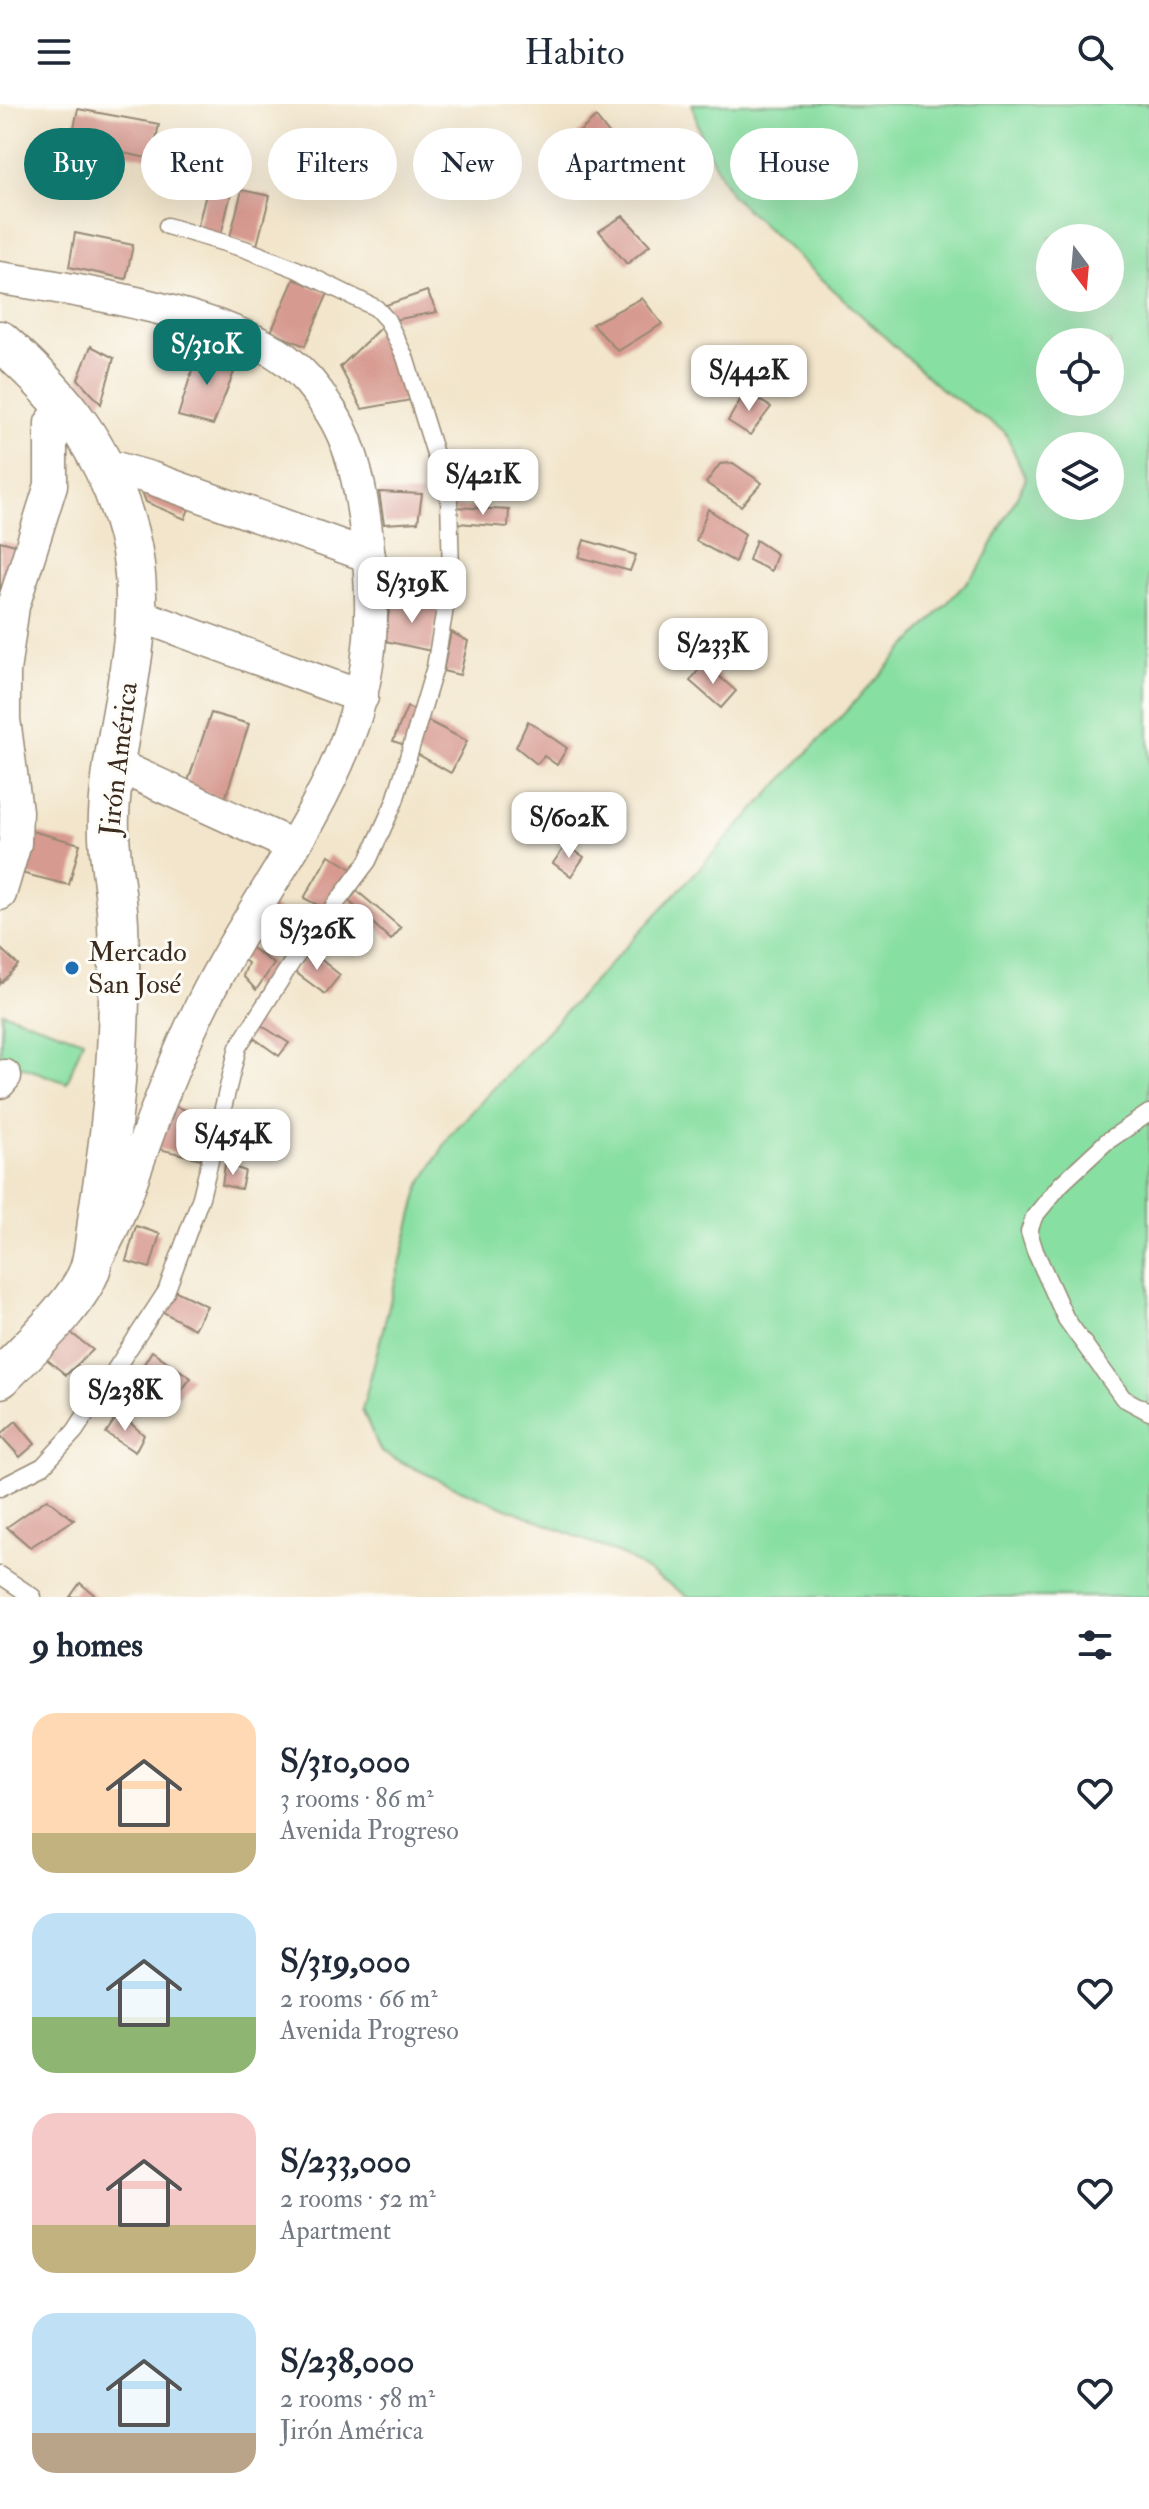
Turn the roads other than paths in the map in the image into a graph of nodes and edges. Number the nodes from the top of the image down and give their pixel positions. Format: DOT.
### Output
graph roads {
  1 [pos="167,226"];
  2 [pos="0,278"];
  3 [pos="0,341"];
  4 [pos="65,405"];
  5 [pos="105,465"];
  6 [pos="369,556"];
  7 [pos="8,602"];
  8 [pos="136,614"];
  9 [pos="2,672"];
  10 [pos="362,697"];
  11 [pos="114,764"];
  12 [pos="293,846"];
  13 [pos="0,894"];
  14 [pos="1149,1113"];
  15 [pos="91,1267"];
  16 [pos="0,1378"];
  17 [pos="1149,1412"];
  18 [pos="0,1488"];
  19 [pos="0,1575"];
  20 [pos="33,1597"];
  1 -- 18 [label="lane"];
  2 -- 6 [label="street"];
  3 -- 4 [label="street, Jirón América"];
  4 -- 5 [label="street, Jirón América"];
  4 -- 7 [label="street"];
  5 -- 6 [label="street"];
  5 -- 8 [label="street, Jirón América"];
  6 -- 10 [label="street"];
  7 -- 9 [label="street"];
  8 -- 10 [label="street"];
  8 -- 11 [label="street, Jirón América"];
  9 -- 13 [label="street"];
  10 -- 12 [label="street"];
  11 -- 12 [label="street"];
  11 -- 15 [label="street, Jirón América"];
  12 -- 15 [label="street"];
  14 -- 17 [label="lane"];
  15 -- 16 [label="street, Jirón América"];
  19 -- 20 [label="lane"];
}
